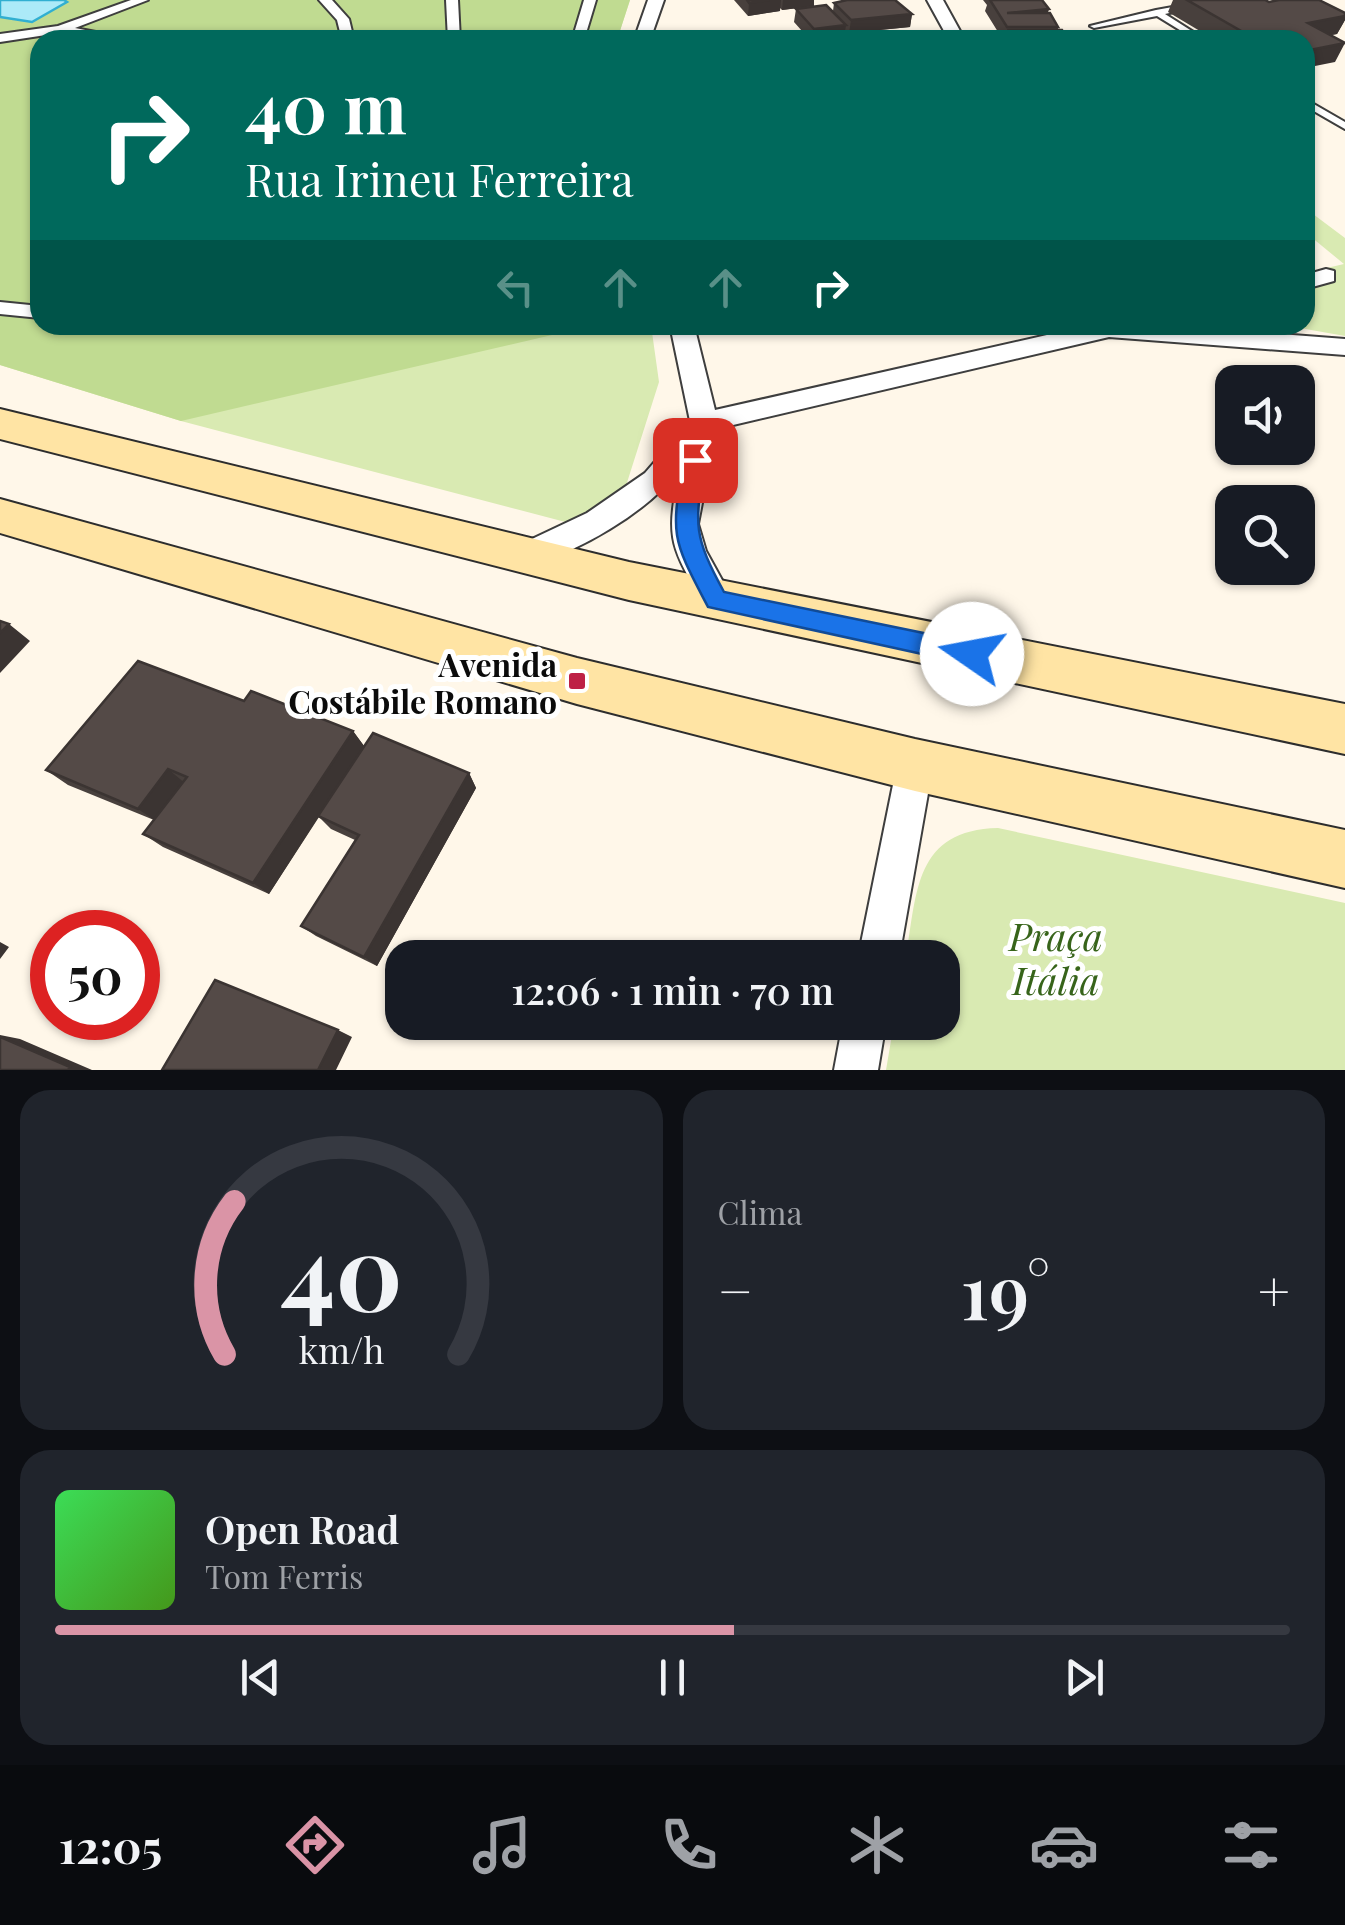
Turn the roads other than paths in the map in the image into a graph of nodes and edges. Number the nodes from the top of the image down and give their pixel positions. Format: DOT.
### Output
graph roads {
  1 [pos="142,0"];
  2 [pos="325,0"];
  3 [pos="452,0"];
  4 [pos="590,0"];
  5 [pos="656,0"];
  6 [pos="936,0"];
  7 [pos="1223,0"];
  8 [pos="1156,12"];
  9 [pos="1094,26"];
  10 [pos="60,29"];
  11 [pos="53,30"];
  12 [pos="66,30"];
  13 [pos="346,30"];
  14 [pos="454,30"];
  15 [pos="581,30"];
  16 [pos="646,30"];
  17 [pos="948,30"];
  18 [pos="1186,30"];
  19 [pos="30,34"];
  20 [pos="0,38"];
  21 [pos="1315,108"];
  22 [pos="1345,126"];
  23 [pos="0,308"];
  24 [pos="30,311"];
  25 [pos="684,335"];
  26 [pos="1083,335"];
  27 [pos="1209,335"];
  28 [pos="1345,347"];
  29 [pos="704,422"];
  30 [pos="0,424"];
  31 [pos="0,516"];
  32 [pos="526,556"];
  33 [pos="716,600"];
  34 [pos="1345,729"];
  35 [pos="915,764"];
  36 [pos="1345,858"];
  37 [pos="881,940"];
  38 [pos="862,1040"];
  39 [pos="856,1070"];
  1 -- 10 [label="street"];
  2 -- 13 [label="street"];
  3 -- 14 [label="street"];
  4 -- 15 [label="street"];
  5 -- 16 [label="street"];
  6 -- 17 [label="street"];
  7 -- 8 [label="lane"];
  8 -- 9 [label="lane"];
  8 -- 18 [label="lane"];
  10 -- 11 [label="street"];
  10 -- 12 [label="street"];
  19 -- 20 [label="street"];
  21 -- 22 [label="lane"];
  23 -- 24 [label="street"];
  25 -- 29 [label="street"];
  26 -- 29 [label="street"];
  27 -- 28 [label="street"];
  29 -- 32 [label="street"];
  29 -- 33 [label="street"];
  30 -- 32 [label="main road"];
  31 -- 35 [label="main road"];
  32 -- 33 [label="main road"];
  33 -- 34 [label="main road"];
  35 -- 36 [label="main road"];
  35 -- 37 [label="street"];
  38 -- 39 [label="street"];
}
